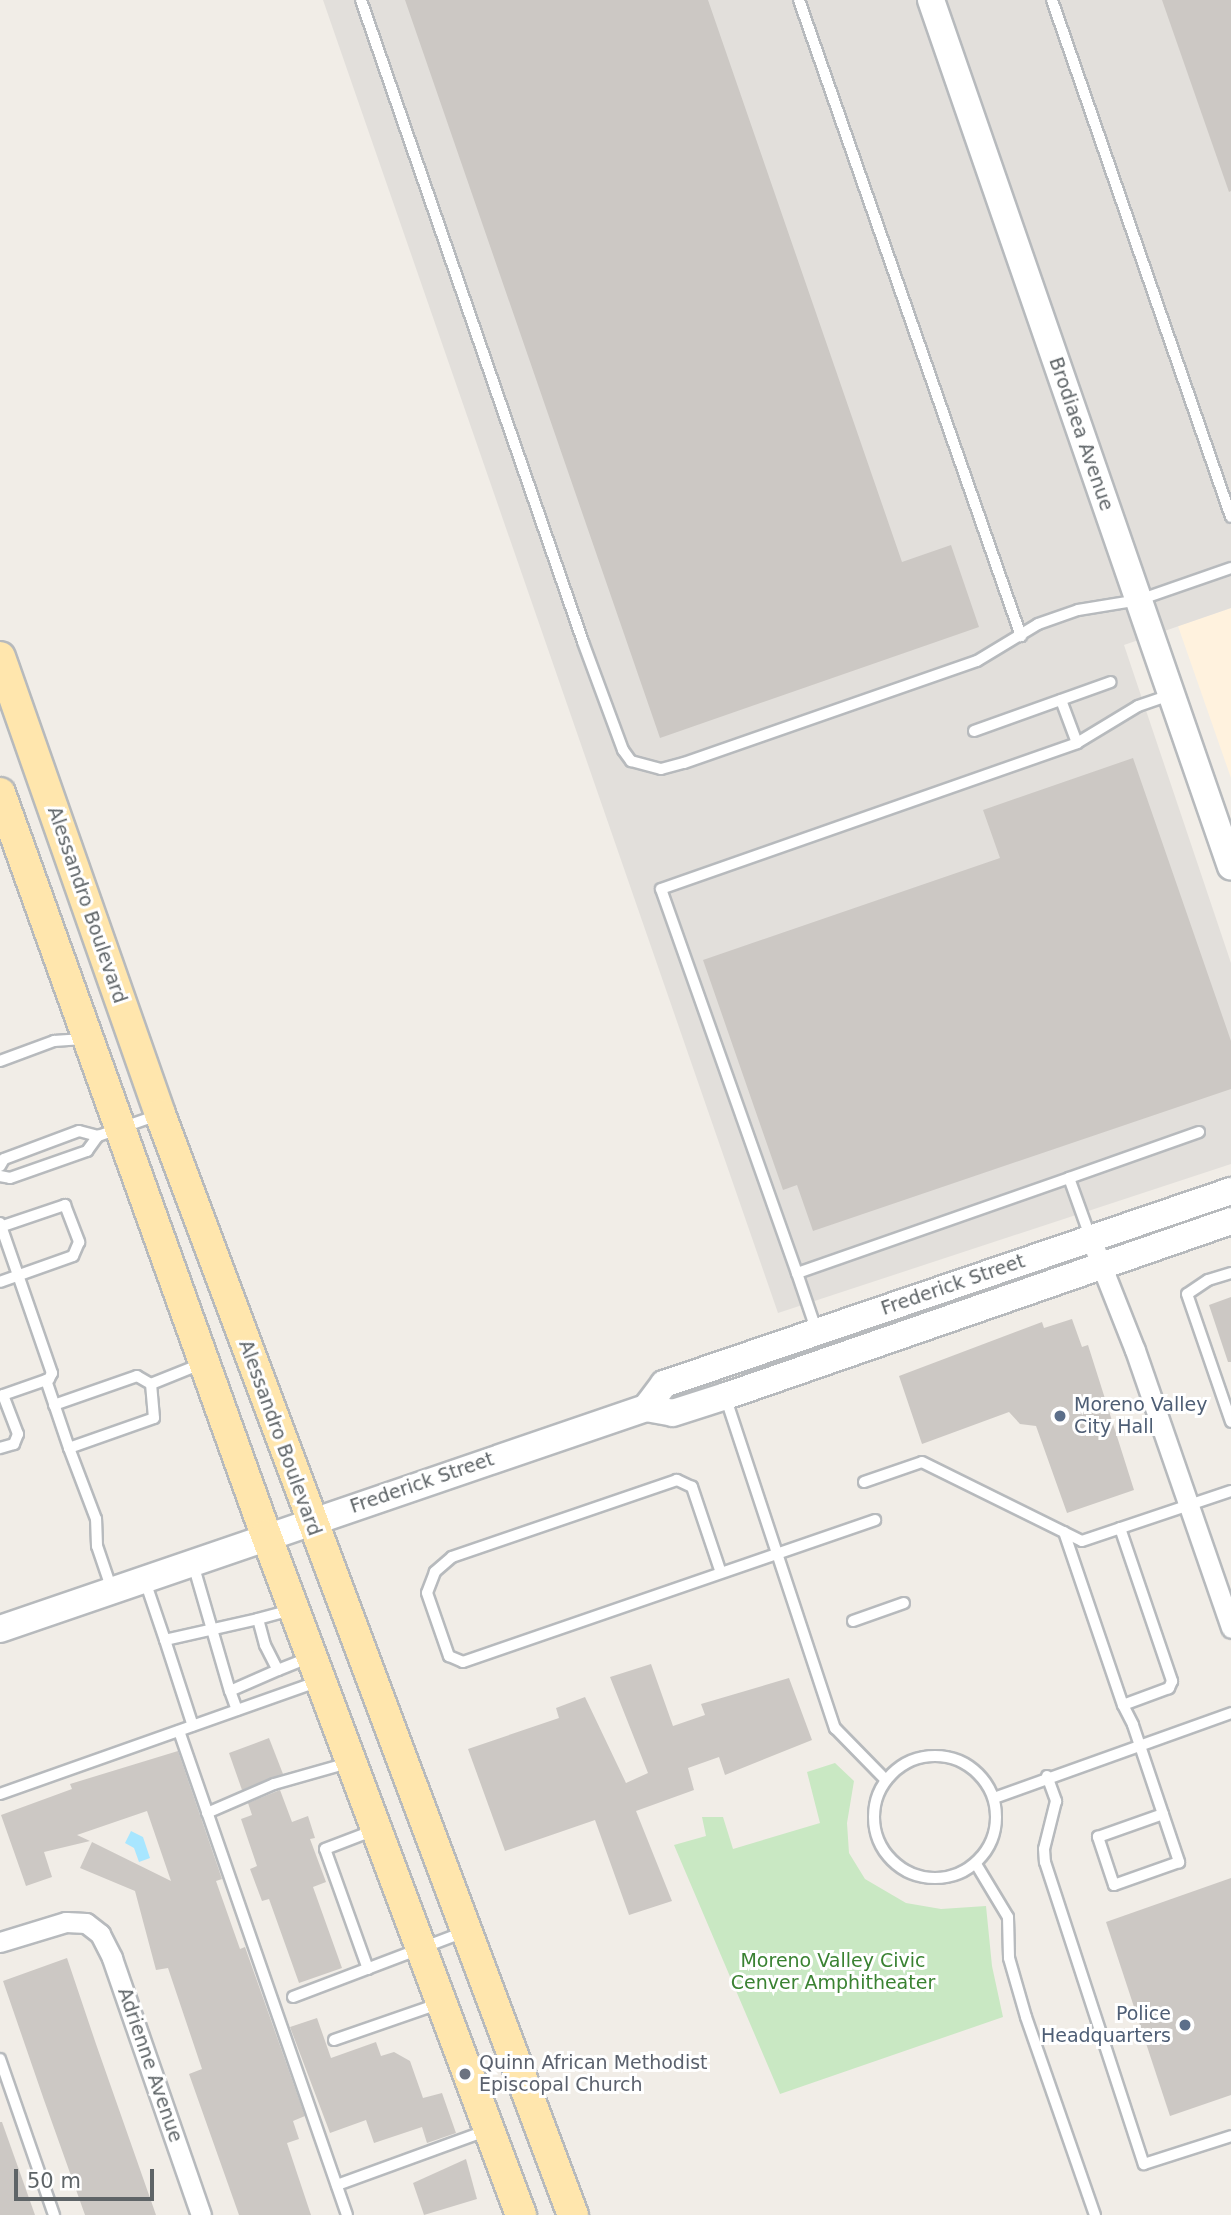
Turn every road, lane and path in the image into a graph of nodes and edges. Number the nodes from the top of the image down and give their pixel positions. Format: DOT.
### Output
graph roads {
  1 [pos="361,0"];
  2 [pos="799,0"];
  3 [pos="931,0"];
  4 [pos="1052,0"];
  5 [pos="1231,517"];
  6 [pos="1231,568"];
  7 [pos="1139,600"];
  8 [pos="1021,636"];
  9 [pos="0,657"];
  10 [pos="1111,682"];
  11 [pos="1171,694"];
  12 [pos="1061,700"];
  13 [pos="974,731"];
  14 [pos="1077,743"];
  15 [pos="0,793"];
  16 [pos="1231,867"];
  17 [pos="87,1039"];
  18 [pos="0,1061"];
  19 [pos="160,1114"];
  20 [pos="108,1132"];
  21 [pos="1199,1132"];
  22 [pos="0,1166"];
  23 [pos="0,1176"];
  24 [pos="1069,1178"];
  25 [pos="1231,1191"];
  26 [pos="1231,1221"];
  27 [pos="0,1226"];
  28 [pos="1091,1239"];
  29 [pos="1101,1265"];
  30 [pos="797,1273"];
  31 [pos="1231,1273"];
  32 [pos="18,1275"];
  33 [pos="0,1282"];
  34 [pos="897,1305"];
  35 [pos="817,1332"];
  36 [pos="204,1363"];
  37 [pos="46,1380"];
  38 [pos="151,1384"];
  39 [pos="726,1396"];
  40 [pos="54,1405"];
  41 [pos="646,1408"];
  42 [pos="1231,1422"];
  43 [pos="0,1448"];
  44 [pos="69,1448"];
  45 [pos="864,1482"];
  46 [pos="1231,1491"];
  47 [pos="1189,1506"];
  48 [pos="875,1520"];
  49 [pos="311,1521"];
  50 [pos="1120,1528"];
  51 [pos="1065,1532"];
  52 [pos="266,1535"];
  53 [pos="774,1552"];
  54 [pos="192,1561"];
  55 [pos="720,1570"];
  56 [pos="144,1578"];
  57 [pos="113,1590"];
  58 [pos="904,1603"];
  59 [pos="294,1609"];
  60 [pos="258,1619"];
  61 [pos="853,1621"];
  62 [pos="212,1627"];
  63 [pos="1231,1628"];
  64 [pos="0,1629"];
  65 [pos="165,1640"];
  66 [pos="316,1668"];
  67 [pos="278,1670"];
  68 [pos="230,1691"];
  69 [pos="1123,1705"];
  70 [pos="237,1710"];
  71 [pos="1231,1713"];
  72 [pos="193,1726"];
  73 [pos="179,1731"];
  74 [pos="1140,1745"];
  75 [pos="352,1762"];
  76 [pos="1048,1776"];
  77 [pos="886,1780"];
  78 [pos="0,1794"];
  79 [pos="994,1798"];
  80 [pos="208,1813"];
  81 [pos="1163,1814"];
  82 [pos="377,1829"];
  83 [pos="976,1864"];
  84 [pos="468,1930"];
  85 [pos="0,1942"];
  86 [pos="421,1945"];
  87 [pos="368,1969"];
  88 [pos="293,1997"];
  89 [pos="442,2003"];
  90 [pos="334,2040"];
  91 [pos="0,2059"];
  92 [pos="489,2130"];
  93 [pos="1231,2136"];
  94 [pos="337,2185"];
  95 [pos="54,2215"];
  96 [pos="201,2215"];
  97 [pos="347,2215"];
  98 [pos="521,2215"];
  99 [pos="573,2215"];
  100 [pos="1095,2215"];
  1 -- 8 [label="lane"];
  2 -- 8 [label="lane"];
  3 -- 7 [label="main road, Brodiaea Avenue"];
  4 -- 5 [label="lane"];
  6 -- 7 [label="lane"];
  7 -- 8 [label="lane"];
  7 -- 11 [label="main road, Brodiaea Avenue"];
  9 -- 19 [label="main road, Alessandro Boulevard"];
  10 -- 12 [label="lane"];
  11 -- 14 [label="lane"];
  11 -- 16 [label="main road, Brodiaea Avenue"];
  12 -- 13 [label="lane"];
  12 -- 14 [label="lane"];
  14 -- 30 [label="lane"];
  15 -- 17 [label="main road"];
  17 -- 18 [label="lane"];
  17 -- 20 [label="main road"];
  19 -- 20 [label="lane"];
  19 -- 49 [label="main road, Alessandro Boulevard"];
  20 -- 22 [label="lane"];
  20 -- 23 [label="lane"];
  20 -- 36 [label="main road"];
  21 -- 24 [label="lane"];
  24 -- 28 [label="lane"];
  24 -- 30 [label="lane"];
  25 -- 28 [label="main road, Frederick Street"];
  26 -- 29 [label="main road, Frederick Street"];
  27 -- 32 [label="lane"];
  27 -- 32 [label="lane"];
  28 -- 29 [label="street"];
  28 -- 34 [label="main road, Frederick Street"];
  29 -- 39 [label="main road, Frederick Street"];
  29 -- 47 [label="street"];
  30 -- 35 [label="lane"];
  31 -- 42 [label="lane"];
  32 -- 33 [label="lane"];
  32 -- 37 [label="lane"];
  34 -- 35 [label="main road, Frederick Street"];
  34 -- 39 [label="main road"];
  35 -- 41 [label="main road, Frederick Street"];
  36 -- 38 [label="lane"];
  36 -- 52 [label="main road"];
  37 -- 40 [label="lane"];
  37 -- 43 [label="lane"];
  38 -- 40 [label="lane"];
  38 -- 44 [label="lane"];
  39 -- 41 [label="main road, Frederick Street"];
  39 -- 53 [label="lane"];
  40 -- 44 [label="lane"];
  41 -- 49 [label="main road, Frederick Street"];
  44 -- 57 [label="lane"];
  45 -- 51 [label="lane"];
  46 -- 47 [label="lane"];
  47 -- 50 [label="lane"];
  47 -- 63 [label="street"];
  48 -- 53 [label="lane"];
  49 -- 52 [label="main road, Frederick Street"];
  49 -- 84 [label="main road, Alessandro Boulevard"];
  50 -- 51 [label="lane"];
  50 -- 69 [label="lane"];
  51 -- 69 [label="lane"];
  52 -- 54 [label="main road, Frederick Street"];
  52 -- 59 [label="main road"];
  53 -- 55 [label="lane"];
  53 -- 77 [label="lane"];
  54 -- 56 [label="main road, Frederick Street"];
  54 -- 62 [label="lane"];
  55 -- 55 [label="lane"];
  56 -- 57 [label="main road, Frederick Street"];
  56 -- 65 [label="lane"];
  57 -- 64 [label="main road, Frederick Street"];
  58 -- 61 [label="lane"];
  59 -- 60 [label="lane"];
  59 -- 66 [label="main road"];
  60 -- 62 [label="lane"];
  60 -- 67 [label="lane"];
  62 -- 65 [label="lane"];
  62 -- 68 [label="lane"];
  65 -- 72 [label="lane"];
  66 -- 67 [label="lane"];
  66 -- 70 [label="lane"];
  66 -- 75 [label="main road"];
  67 -- 68 [label="lane"];
  68 -- 70 [label="lane"];
  69 -- 74 [label="lane"];
  70 -- 72 [label="lane"];
  71 -- 74 [label="lane"];
  72 -- 73 [label="lane"];
  73 -- 78 [label="lane"];
  73 -- 80 [label="lane"];
  74 -- 76 [label="lane"];
  74 -- 81 [label="lane"];
  75 -- 80 [label="lane"];
  75 -- 82 [label="main road"];
  76 -- 79 [label="lane"];
  76 -- 93 [label="lane"];
  77 -- 79 [label="lane"];
  77 -- 83 [label="lane"];
  79 -- 83 [label="lane"];
  80 -- 94 [label="lane"];
  81 -- 81 [label="lane"];
  82 -- 86 [label="main road"];
  82 -- 87 [label="lane"];
  83 -- 100 [label="lane"];
  84 -- 86 [label="lane"];
  84 -- 99 [label="main road, Alessandro Boulevard"];
  85 -- 96 [label="street, Adrienne Avenue"];
  86 -- 87 [label="lane"];
  86 -- 89 [label="main road"];
  87 -- 88 [label="lane"];
  89 -- 90 [label="lane"];
  89 -- 92 [label="main road"];
  91 -- 95 [label="lane"];
  92 -- 94 [label="lane"];
  92 -- 98 [label="main road"];
  94 -- 97 [label="lane"];
}
